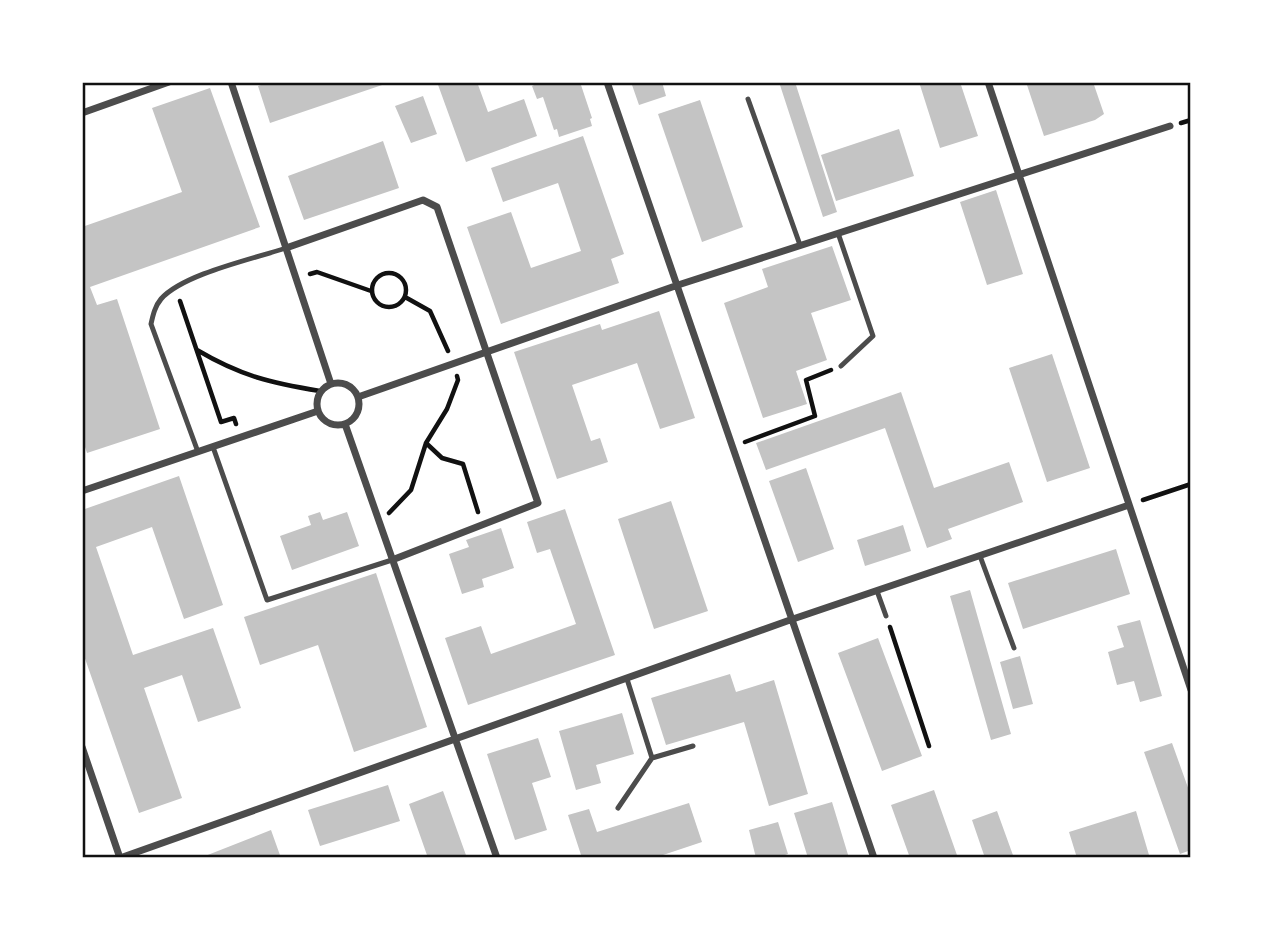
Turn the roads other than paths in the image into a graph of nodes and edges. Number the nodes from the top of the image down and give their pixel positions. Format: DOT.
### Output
graph roads {
  1 [pos="169,82"];
  2 [pos="231,82"];
  3 [pos="607,82"];
  4 [pos="988,82"];
  5 [pos="748,99"];
  6 [pos="82,113"];
  7 [pos="1170,126"];
  8 [pos="1018,174"];
  9 [pos="838,233"];
  10 [pos="800,245"];
  11 [pos="286,248"];
  12 [pos="678,285"];
  13 [pos="487,352"];
  14 [pos="841,366"];
  15 [pos="331,384"];
  16 [pos="358,397"];
  17 [pos="318,411"];
  18 [pos="345,424"];
  19 [pos="213,446"];
  20 [pos="198,452"];
  21 [pos="82,491"];
  22 [pos="1129,505"];
  23 [pos="981,556"];
  24 [pos="392,560"];
  25 [pos="877,591"];
  26 [pos="886,616"];
  27 [pos="790,621"];
  28 [pos="1014,648"];
  29 [pos="627,679"];
  30 [pos="1191,690"];
  31 [pos="455,740"];
  32 [pos="694,746"];
  33 [pos="82,747"];
  34 [pos="652,758"];
  35 [pos="618,808"];
  36 [pos="120,858"];
  37 [pos="497,858"];
  38 [pos="874,858"];
  1 -- 6 [label="street"];
  2 -- 11 [label="street"];
  3 -- 12 [label="street"];
  4 -- 8 [label="street"];
  5 -- 10 [label="lane"];
  7 -- 8 [label="street"];
  8 -- 9 [label="street"];
  8 -- 22 [label="street"];
  9 -- 10 [label="street"];
  9 -- 14 [label="lane"];
  10 -- 12 [label="street"];
  11 -- 13 [label="street"];
  11 -- 15 [label="street"];
  11 -- 20 [label="lane"];
  12 -- 13 [label="street"];
  12 -- 27 [label="street"];
  13 -- 16 [label="street"];
  13 -- 24 [label="street"];
  15 -- 16 [label="street"];
  15 -- 17 [label="street"];
  16 -- 18 [label="street"];
  17 -- 18 [label="street"];
  17 -- 19 [label="street"];
  18 -- 24 [label="street"];
  19 -- 20 [label="street"];
  19 -- 24 [label="lane"];
  20 -- 21 [label="street"];
  22 -- 23 [label="street"];
  22 -- 30 [label="street"];
  23 -- 25 [label="street"];
  23 -- 28 [label="lane"];
  24 -- 31 [label="street"];
  25 -- 26 [label="lane"];
  25 -- 27 [label="street"];
  27 -- 29 [label="street"];
  27 -- 38 [label="street"];
  29 -- 31 [label="street"];
  29 -- 34 [label="lane"];
  31 -- 36 [label="street"];
  31 -- 37 [label="street"];
  32 -- 34 [label="lane"];
  33 -- 36 [label="street"];
  34 -- 35 [label="lane"];
}
